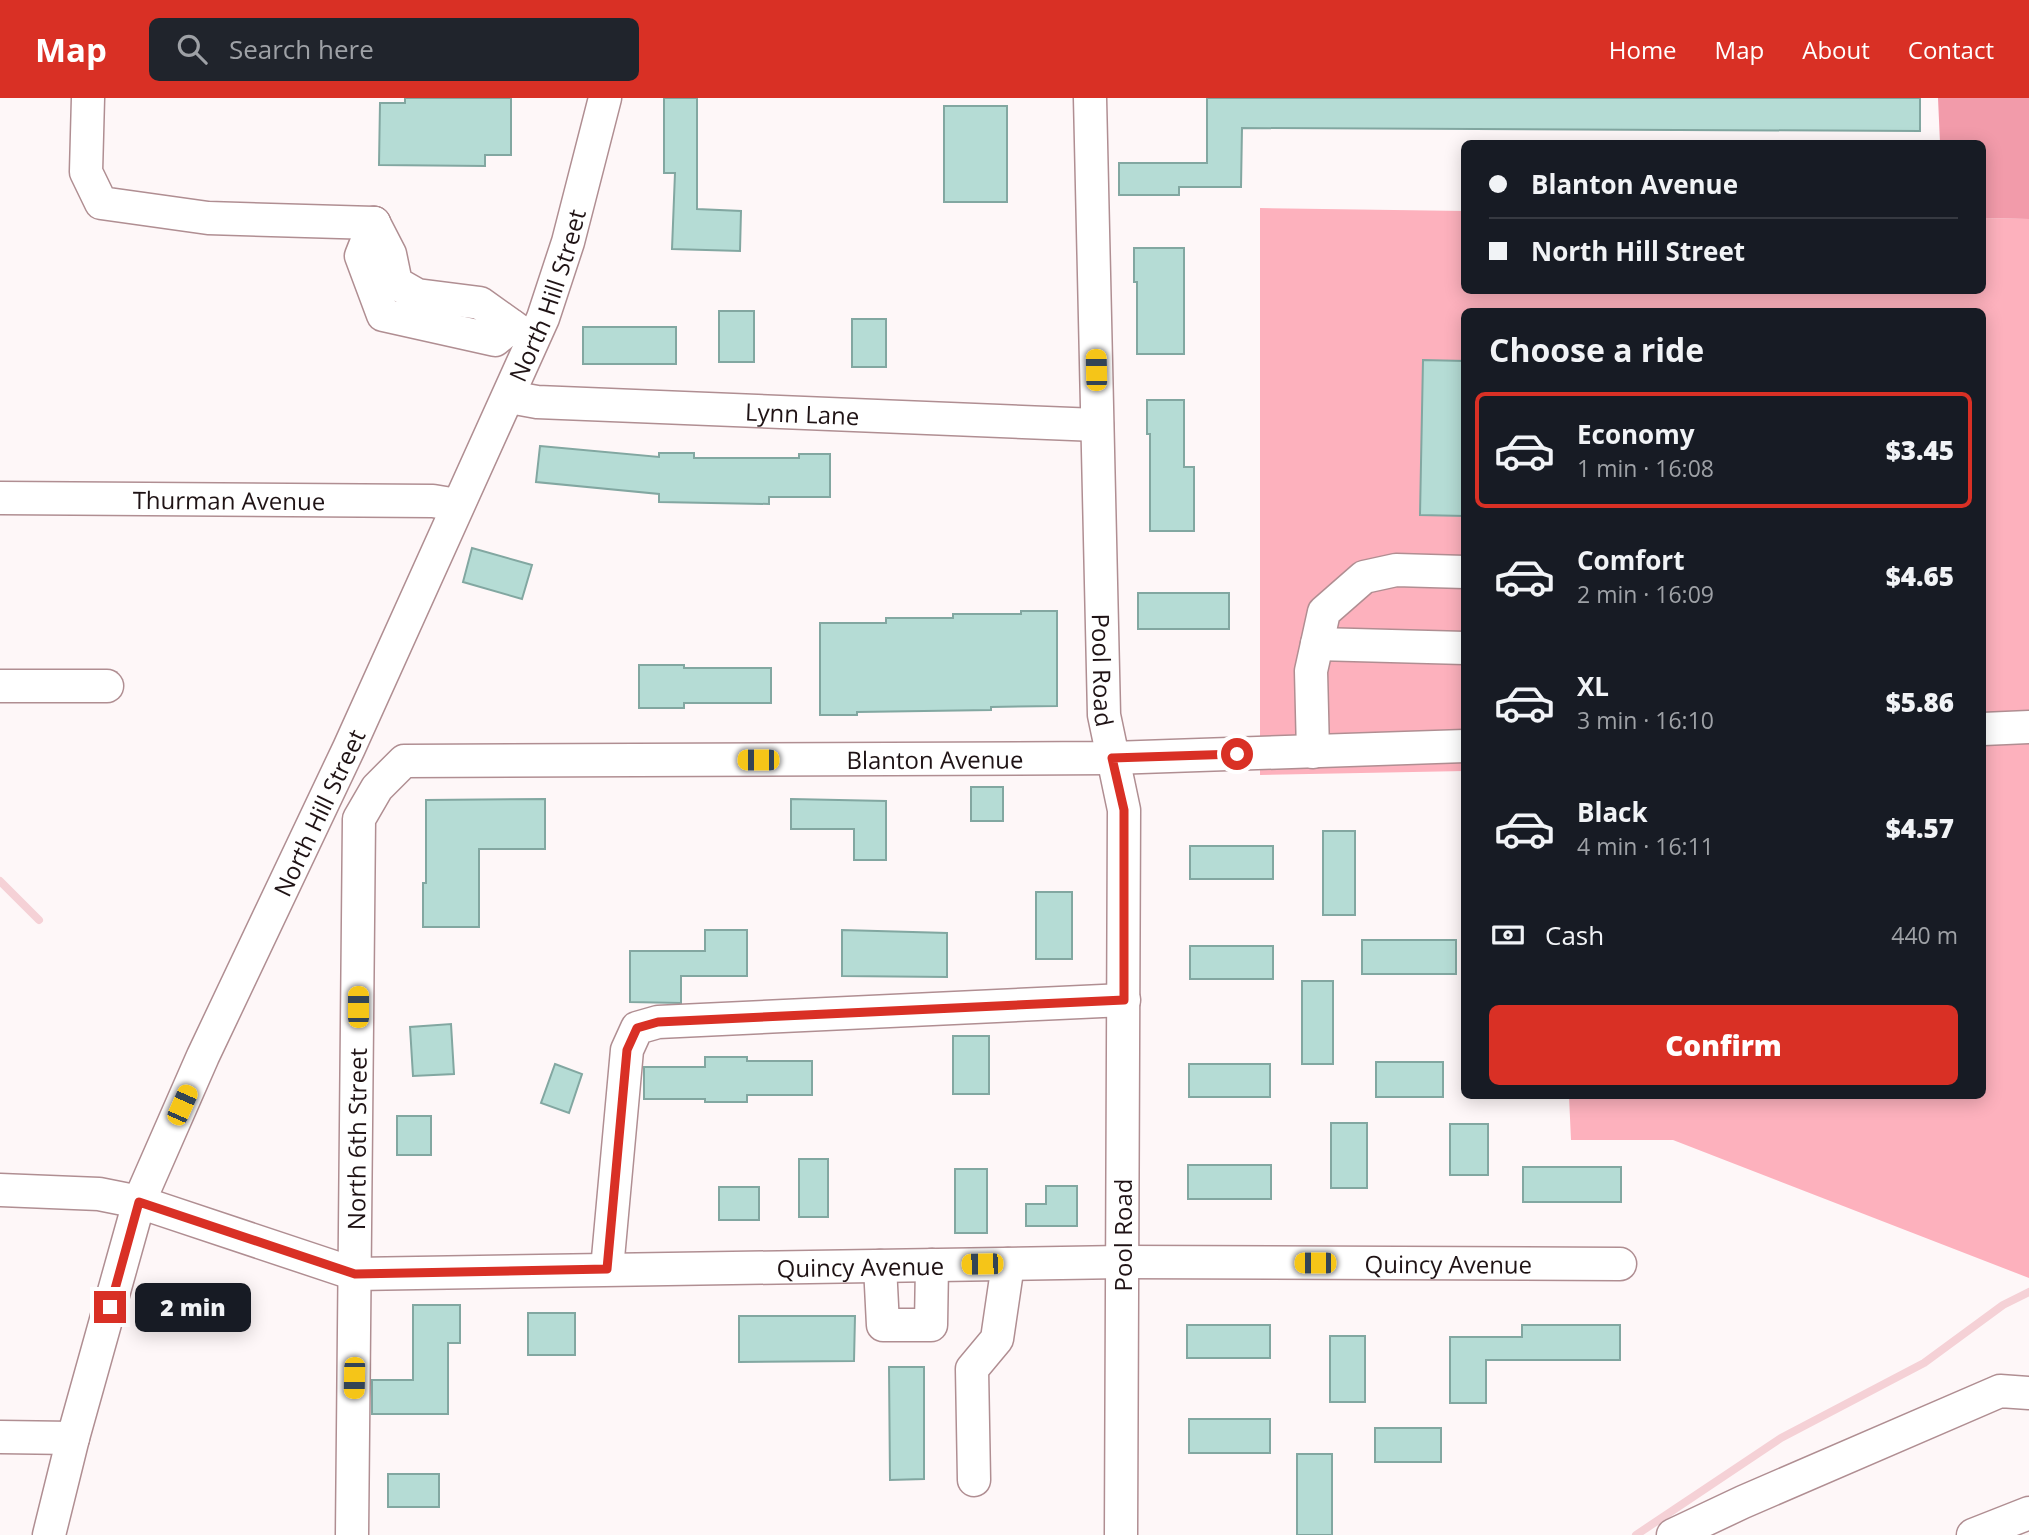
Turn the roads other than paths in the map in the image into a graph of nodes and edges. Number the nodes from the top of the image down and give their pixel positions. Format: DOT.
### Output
graph roads {
  1 [pos="88,98"];
  2 [pos="605,98"];
  3 [pos="1090,98"];
  4 [pos="523,334"];
  5 [pos="509,397"];
  6 [pos="1097,425"];
  7 [pos="0,498"];
  8 [pos="457,505"];
  9 [pos="1461,572"];
  10 [pos="1317,644"];
  11 [pos="1461,648"];
  12 [pos="0,686"];
  13 [pos="107,686"];
  14 [pos="2029,727"];
  15 [pos="1986,729"];
  16 [pos="1461,747"];
  17 [pos="1312,752"];
  18 [pos="1112,758"];
  19 [pos="404,761"];
  20 [pos="1124,1000"];
  21 [pos="0,1190"];
  22 [pos="139,1202"];
  23 [pos="1122,1262"];
  24 [pos="1007,1264"];
  25 [pos="1620,1264"];
  26 [pos="932,1265"];
  27 [pos="880,1266"];
  28 [pos="607,1269"];
  29 [pos="355,1274"];
  30 [pos="2029,1394"];
  31 [pos="0,1437"];
  32 [pos="73,1438"];
  33 [pos="974,1480"];
  34 [pos="2029,1513"];
  35 [pos="49,1535"];
  36 [pos="352,1535"];
  37 [pos="1121,1535"];
  38 [pos="1673,1535"];
  39 [pos="1973,1535"];
  1 -- 4 [label="street"];
  2 -- 4 [label="street, North Hill Street"];
  3 -- 6 [label="street, Pool Road"];
  4 -- 5 [label="street, North Hill Street"];
  5 -- 6 [label="street, Lynn Lane"];
  5 -- 8 [label="street, North Hill Street"];
  6 -- 18 [label="street, Pool Road"];
  7 -- 8 [label="street, Thurman Avenue"];
  8 -- 22 [label="street, North Hill Street"];
  9 -- 10 [label="street"];
  10 -- 11 [label="street"];
  10 -- 17 [label="street"];
  12 -- 13 [label="street"];
  14 -- 15 [label="street"];
  16 -- 17 [label="street, Blanton Avenue"];
  17 -- 18 [label="street, Blanton Avenue"];
  18 -- 19 [label="street, Blanton Avenue"];
  18 -- 20 [label="street, Pool Road"];
  19 -- 29 [label="street, North 6th Street"];
  20 -- 23 [label="street, Pool Road"];
  20 -- 28 [label="street"];
  21 -- 22 [label="street, Quincy Avenue"];
  22 -- 29 [label="street, Quincy Avenue"];
  22 -- 32 [label="street, North Hill Street"];
  23 -- 24 [label="street, Quincy Avenue"];
  23 -- 25 [label="street, Quincy Avenue"];
  23 -- 37 [label="street, Pool Road"];
  24 -- 26 [label="street, Quincy Avenue"];
  24 -- 33 [label="street"];
  26 -- 27 [label="street, Quincy Avenue"];
  26 -- 27 [label="street"];
  27 -- 28 [label="street, Quincy Avenue"];
  28 -- 29 [label="street, Quincy Avenue"];
  29 -- 36 [label="street, North 6th Street"];
  30 -- 38 [label="street"];
  31 -- 32 [label="street"];
  32 -- 35 [label="street, North Hill Street"];
  34 -- 39 [label="street"];
}
